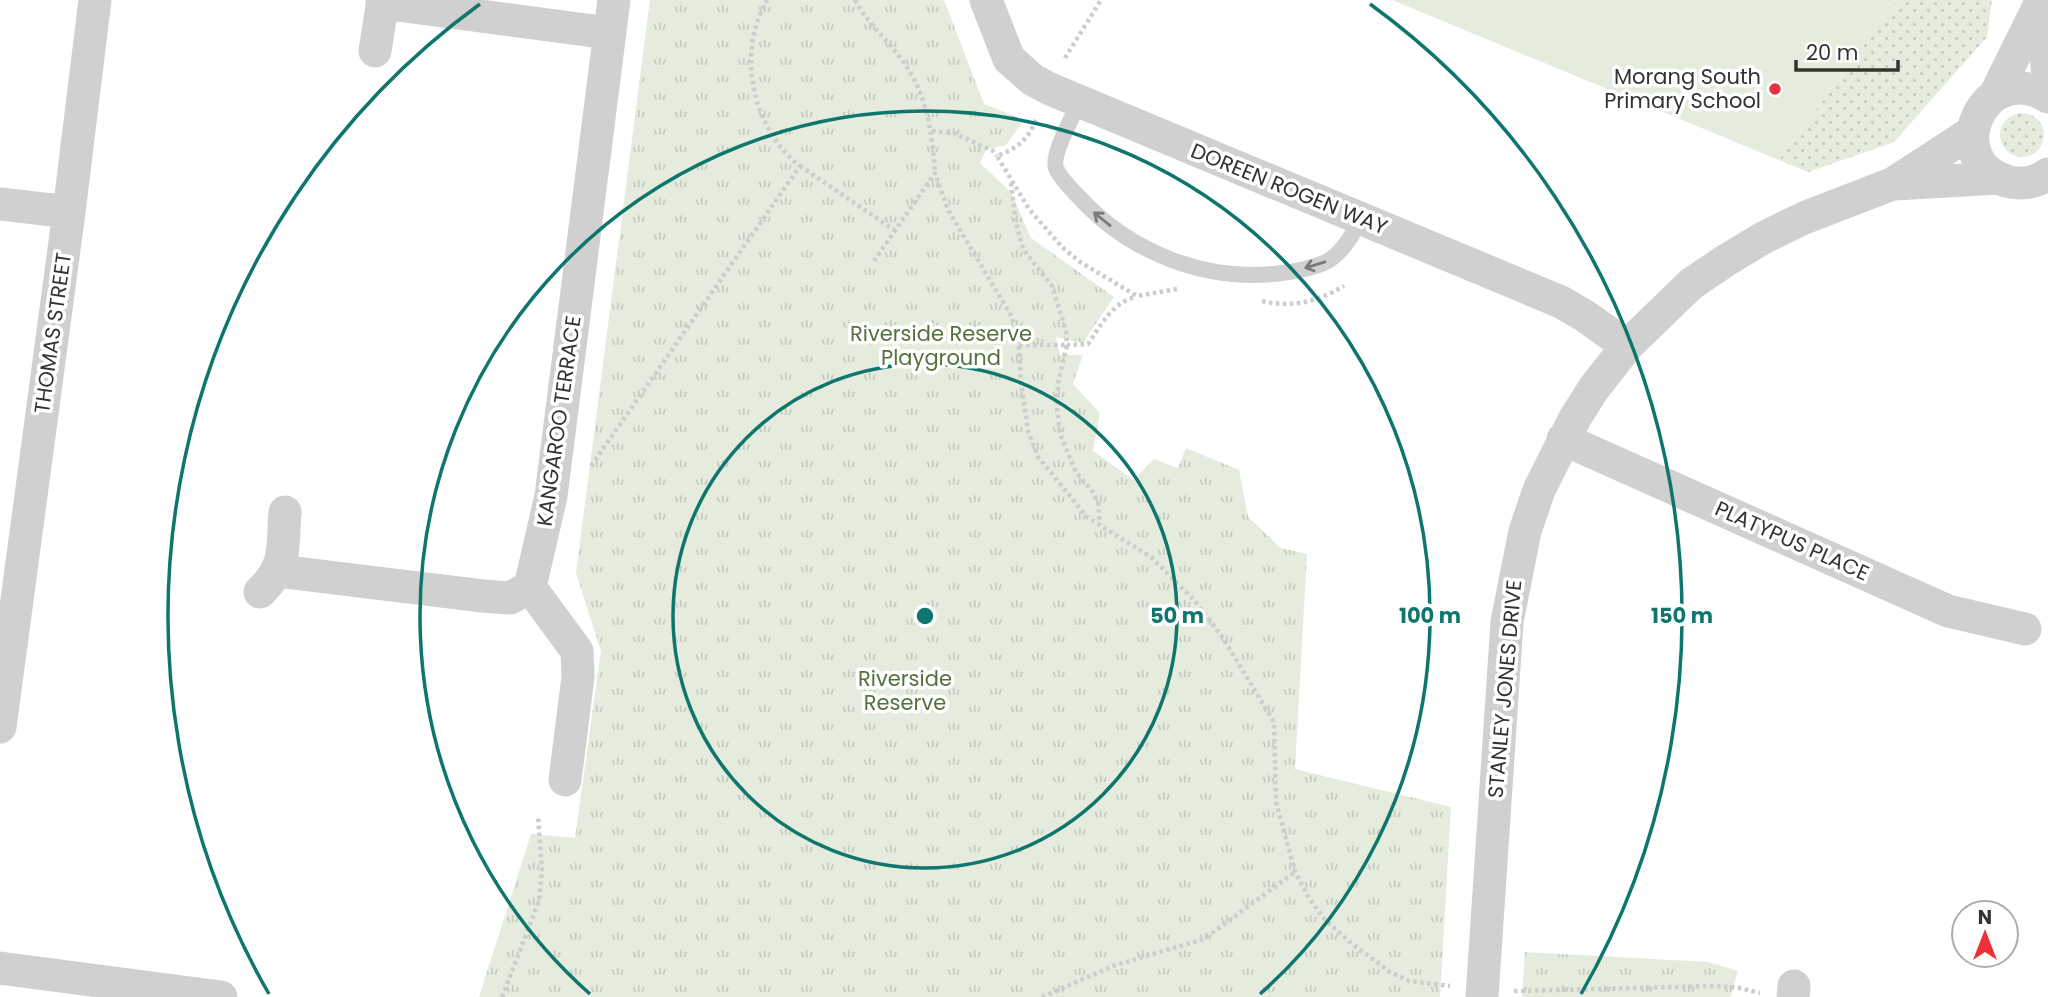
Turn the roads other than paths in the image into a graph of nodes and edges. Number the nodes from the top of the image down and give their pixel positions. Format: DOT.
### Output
graph roads {
  1 [pos="95,0"];
  2 [pos="614,0"];
  3 [pos="986,0"];
  4 [pos="382,1"];
  5 [pos="2040,2"];
  6 [pos="609,33"];
  7 [pos="374,51"];
  8 [pos="2048,75"];
  9 [pos="1995,95"];
  10 [pos="2048,97"];
  11 [pos="1079,103"];
  12 [pos="1972,132"];
  13 [pos="1999,178"];
  14 [pos="2046,178"];
  15 [pos="1892,184"];
  16 [pos="0,204"];
  17 [pos="69,212"];
  18 [pos="1360,219"];
  19 [pos="1627,346"];
  20 [pos="1563,439"];
  21 [pos="285,512"];
  22 [pos="530,587"];
  23 [pos="2025,629"];
  24 [pos="4,665"];
  25 [pos="0,727"];
  26 [pos="565,780"];
  27 [pos="0,968"];
  28 [pos="1482,993"];
  29 [pos="221,997"];
  1 -- 17 [label="street, THOMAS STREET"];
  2 -- 6 [label="street, KANGAROO TERRACE"];
  3 -- 11 [label="street, DOREEN ROGEN WAY"];
  4 -- 6 [label="street"];
  4 -- 7 [label="street"];
  5 -- 8 [label="street"];
  5 -- 9 [label="street"];
  6 -- 22 [label="street, KANGAROO TERRACE"];
  9 -- 10 [label="street"];
  9 -- 12 [label="street"];
  11 -- 18 [label="street, DOREEN ROGEN WAY"];
  18 -- 11 [label="lane, one-way"];
  12 -- 13 [label="street"];
  12 -- 15 [label="street, STANLEY JONES DRIVE"];
  13 -- 14 [label="street, STANLEY JONES DRIVE"];
  13 -- 15 [label="street, STANLEY JONES DRIVE"];
  15 -- 19 [label="street, STANLEY JONES DRIVE"];
  16 -- 17 [label="street"];
  17 -- 24 [label="street, THOMAS STREET"];
  18 -- 19 [label="street, DOREEN ROGEN WAY"];
  19 -- 20 [label="street, STANLEY JONES DRIVE"];
  20 -- 23 [label="street, PLATYPUS PLACE"];
  20 -- 28 [label="street, STANLEY JONES DRIVE"];
  21 -- 22 [label="street"];
  22 -- 26 [label="street"];
  24 -- 25 [label="street, THOMAS STREET"];
  27 -- 29 [label="street"];
}
